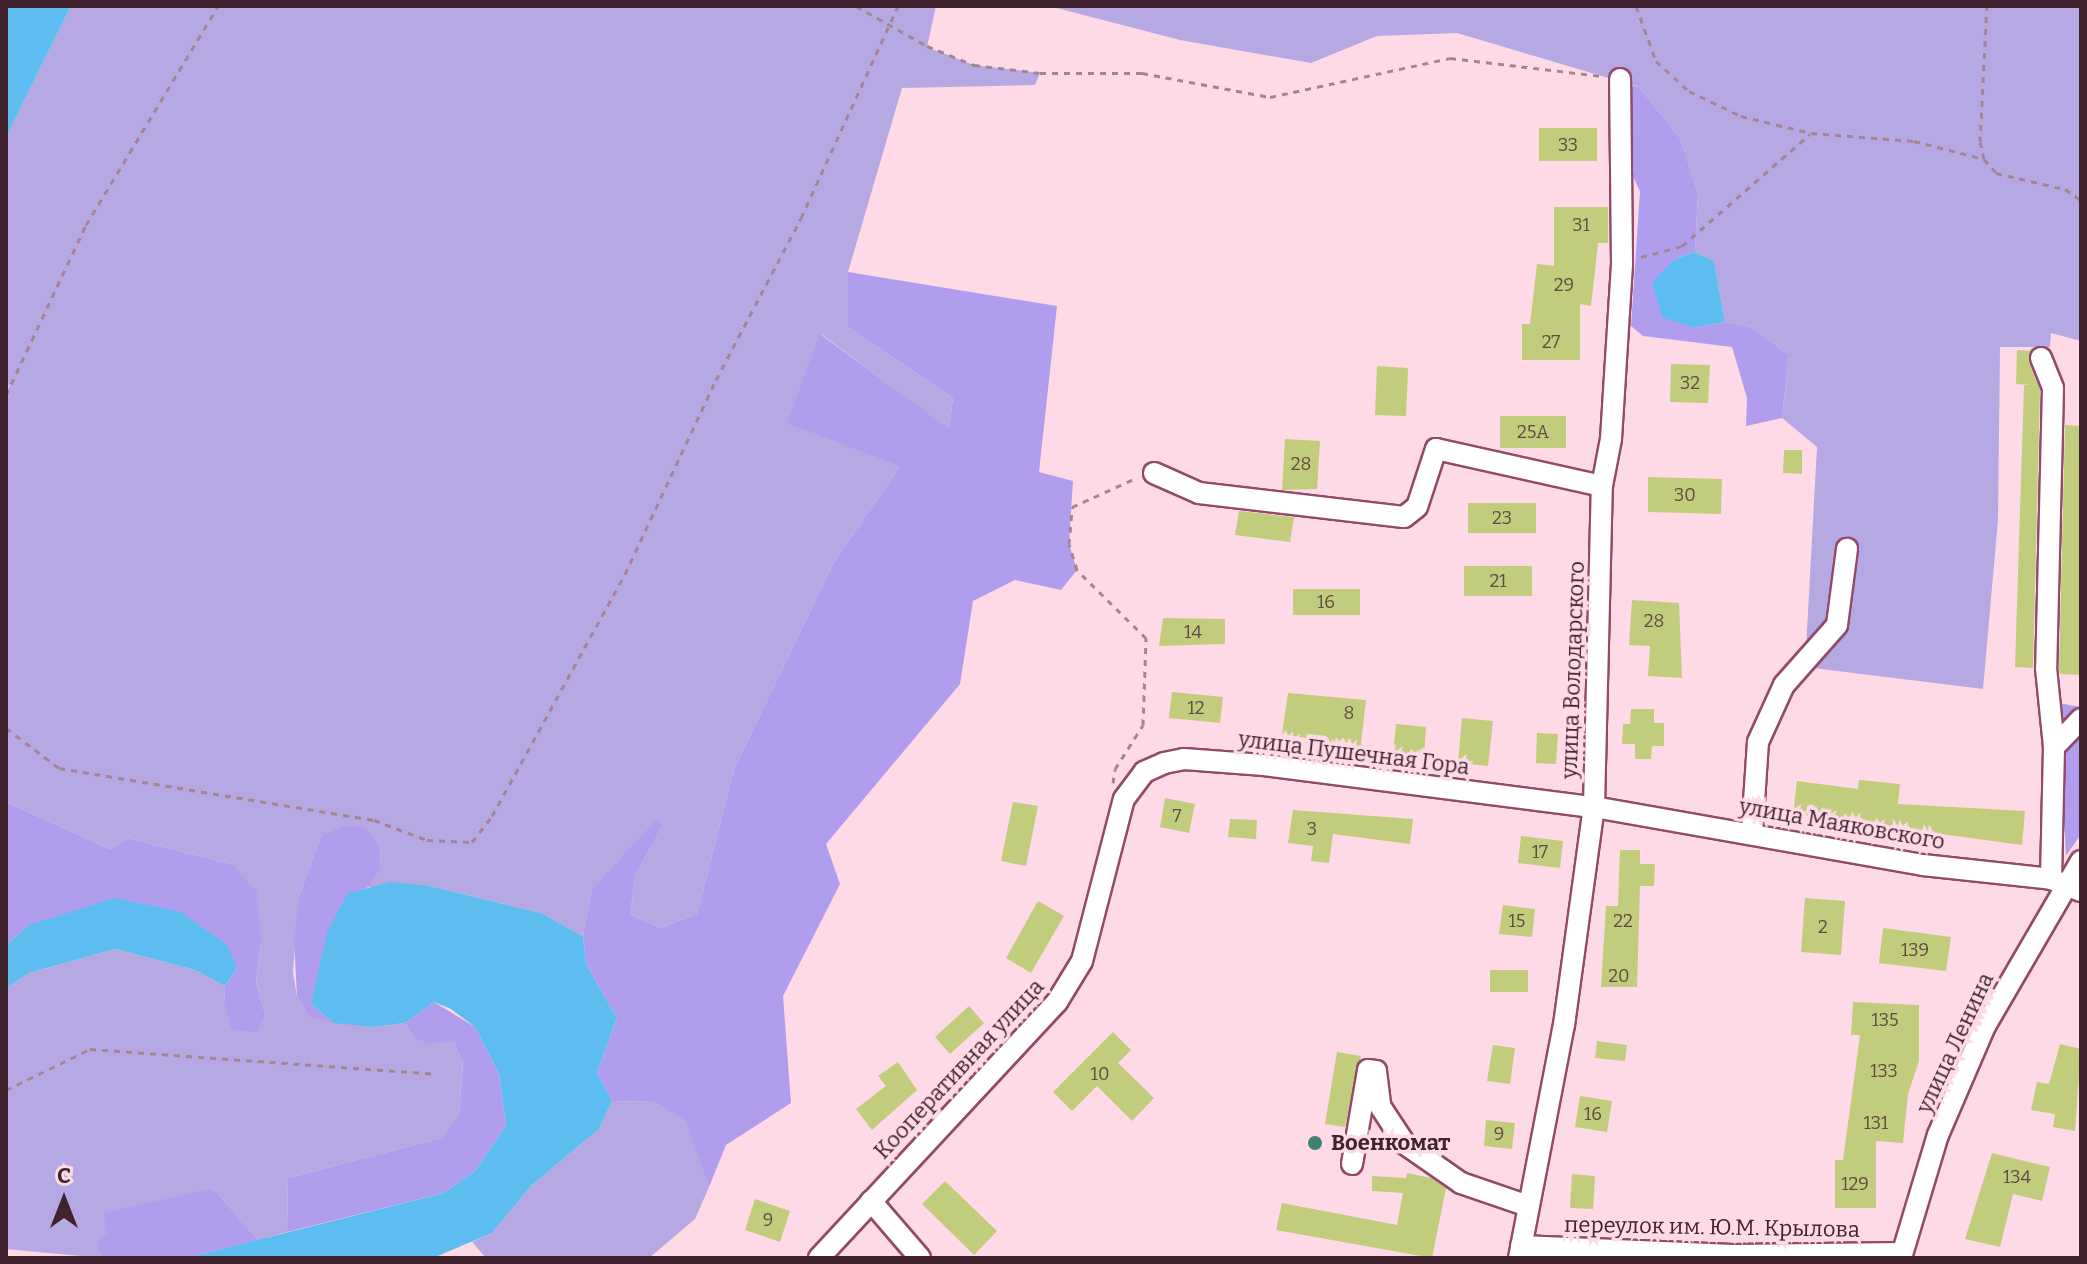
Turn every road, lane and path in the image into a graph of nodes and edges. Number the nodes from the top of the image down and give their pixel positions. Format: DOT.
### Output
graph roads {
  1 [pos="218,6"];
  2 [pos="856,6"];
  3 [pos="898,6"];
  4 [pos="1636,6"];
  5 [pos="1987,6"];
  6 [pos="886,24"];
  7 [pos="1620,79"];
  8 [pos="1811,133"];
  9 [pos="1984,159"];
  10 [pos="2081,200"];
  11 [pos="1622,263"];
  12 [pos="2041,358"];
  13 [pos="6,395"];
  14 [pos="1154,473"];
  15 [pos="1602,486"];
  16 [pos="1847,549"];
  17 [pos="2081,719"];
  18 [pos="6,728"];
  19 [pos="2054,747"];
  20 [pos="1124,799"];
  21 [pos="1594,807"];
  22 [pos="1752,832"];
  23 [pos="2081,861"];
  24 [pos="2065,885"];
  25 [pos="435,1074"];
  26 [pos="6,1090"];
  27 [pos="1352,1164"];
  28 [pos="871,1201"];
  29 [pos="1528,1206"];
  30 [pos="1520,1252"];
  31 [pos="1902,1255"];
  32 [pos="819,1258"];
  33 [pos="920,1258"];
  1 -- 13 [label="path"];
  2 -- 6 [label="path"];
  3 -- 6 [label="path"];
  4 -- 8 [label="path"];
  5 -- 9 [label="path"];
  6 -- 7 [label="path"];
  6 -- 18 [label="path"];
  7 -- 11 [label="street, улица Володарского"];
  8 -- 9 [label="path"];
  8 -- 11 [label="path"];
  9 -- 10 [label="path"];
  11 -- 15 [label="street, улица Володарского"];
  12 -- 19 [label="street"];
  14 -- 15 [label="street"];
  14 -- 20 [label="path"];
  15 -- 21 [label="street, улица Володарского"];
  16 -- 22 [label="street"];
  17 -- 19 [label="street"];
  19 -- 24 [label="street"];
  20 -- 21 [label="street, улица Пушечная Гора"];
  20 -- 28 [label="street, Кооперативная улица"];
  21 -- 22 [label="street, улица Маяковского"];
  21 -- 29 [label="street, улица Володарского"];
  22 -- 24 [label="street, улица Маяковского"];
  23 -- 24 [label="street, улица Ленина"];
  24 -- 31 [label="street, улица Ленина"];
  25 -- 26 [label="path"];
  27 -- 29 [label="street"];
  28 -- 32 [label="street, Кооперативная улица"];
  28 -- 33 [label="street"];
  29 -- 30 [label="street, улица Володарского"];
  30 -- 31 [label="street, переулок им. Ю.М. Крылова"];
}
